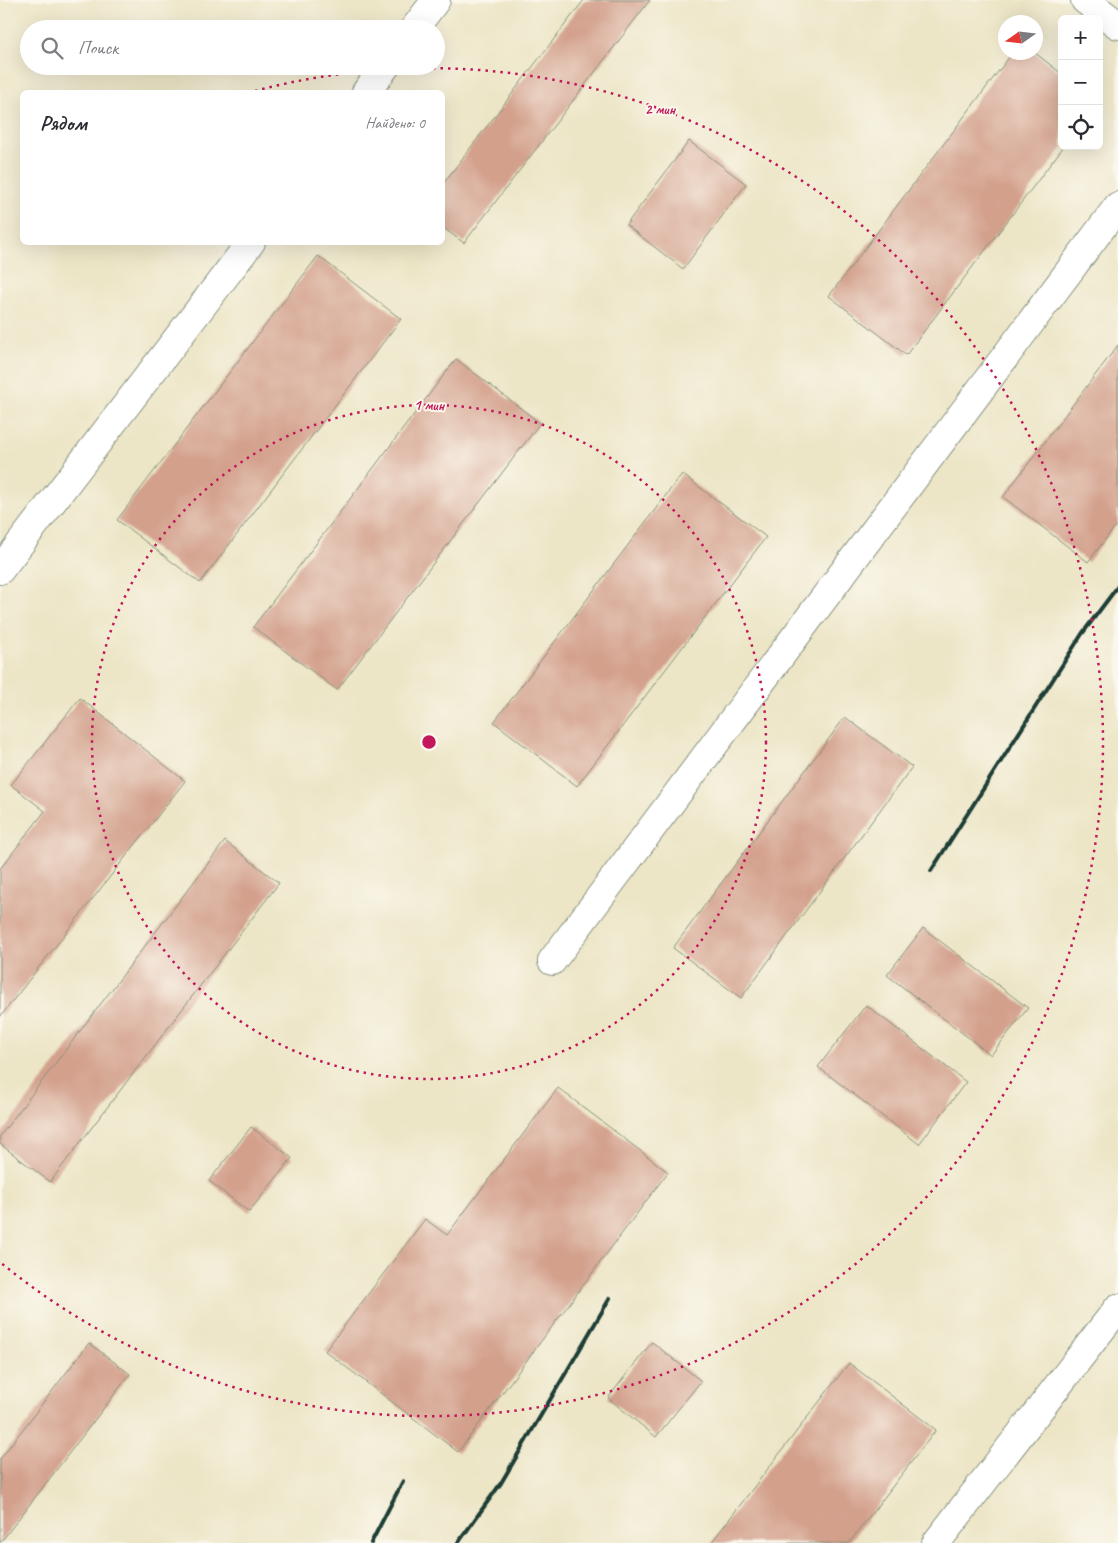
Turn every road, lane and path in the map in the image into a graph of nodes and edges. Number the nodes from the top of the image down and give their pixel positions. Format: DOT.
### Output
graph roads {
  1 [pos="436,0"];
  2 [pos="1085,0"];
  3 [pos="421,20"];
  4 [pos="1118,25"];
  5 [pos="379,75"];
  6 [pos="368,90"];
  7 [pos="1118,206"];
  8 [pos="249,245"];
  9 [pos="2,562"];
  10 [pos="552,961"];
  11 [pos="1118,1308"];
  12 [pos="936,1543"];
  1 -- 3 [label="lane"];
  2 -- 4 [label="lane"];
  5 -- 6 [label="lane"];
  7 -- 10 [label="lane"];
  8 -- 9 [label="lane"];
  11 -- 12 [label="lane"];
}
